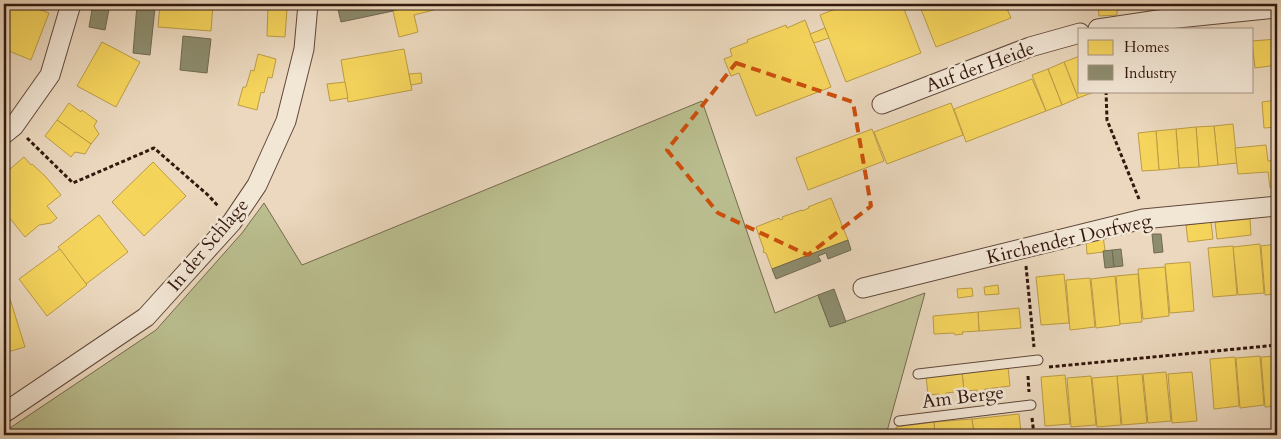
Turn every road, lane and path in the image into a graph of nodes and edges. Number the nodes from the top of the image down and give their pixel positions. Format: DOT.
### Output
graph roads {
  1 [pos="71,4"];
  2 [pos="308,4"];
  3 [pos="1277,8"];
  4 [pos="1105,28"];
  5 [pos="1078,34"];
  6 [pos="1106,92"];
  7 [pos="882,104"];
  8 [pos="4,134"];
  9 [pos="32,144"];
  10 [pos="209,196"];
  11 [pos="1277,206"];
  12 [pos="1147,218"];
  13 [pos="1025,248"];
  14 [pos="863,288"];
  15 [pos="1277,345"];
  16 [pos="1040,364"];
  17 [pos="918,374"];
  18 [pos="1031,405"];
  19 [pos="4,413"];
  20 [pos="900,421"];
  21 [pos="1034,435"];
  1 -- 8 [label="street"];
  2 -- 19 [label="street, In der Schlage"];
  3 -- 4 [label="street"];
  5 -- 7 [label="street, Auf der Heide"];
  6 -- 12 [label="path"];
  9 -- 10 [label="path"];
  11 -- 12 [label="street, Kirchender Dorfweg"];
  12 -- 13 [label="street, Kirchender Dorfweg"];
  13 -- 14 [label="street, Kirchender Dorfweg"];
  13 -- 16 [label="path"];
  15 -- 16 [label="path"];
  16 -- 17 [label="lane, Am Berge"];
  16 -- 18 [label="path"];
  18 -- 20 [label="lane, Am Berge"];
  18 -- 21 [label="path"];
}
